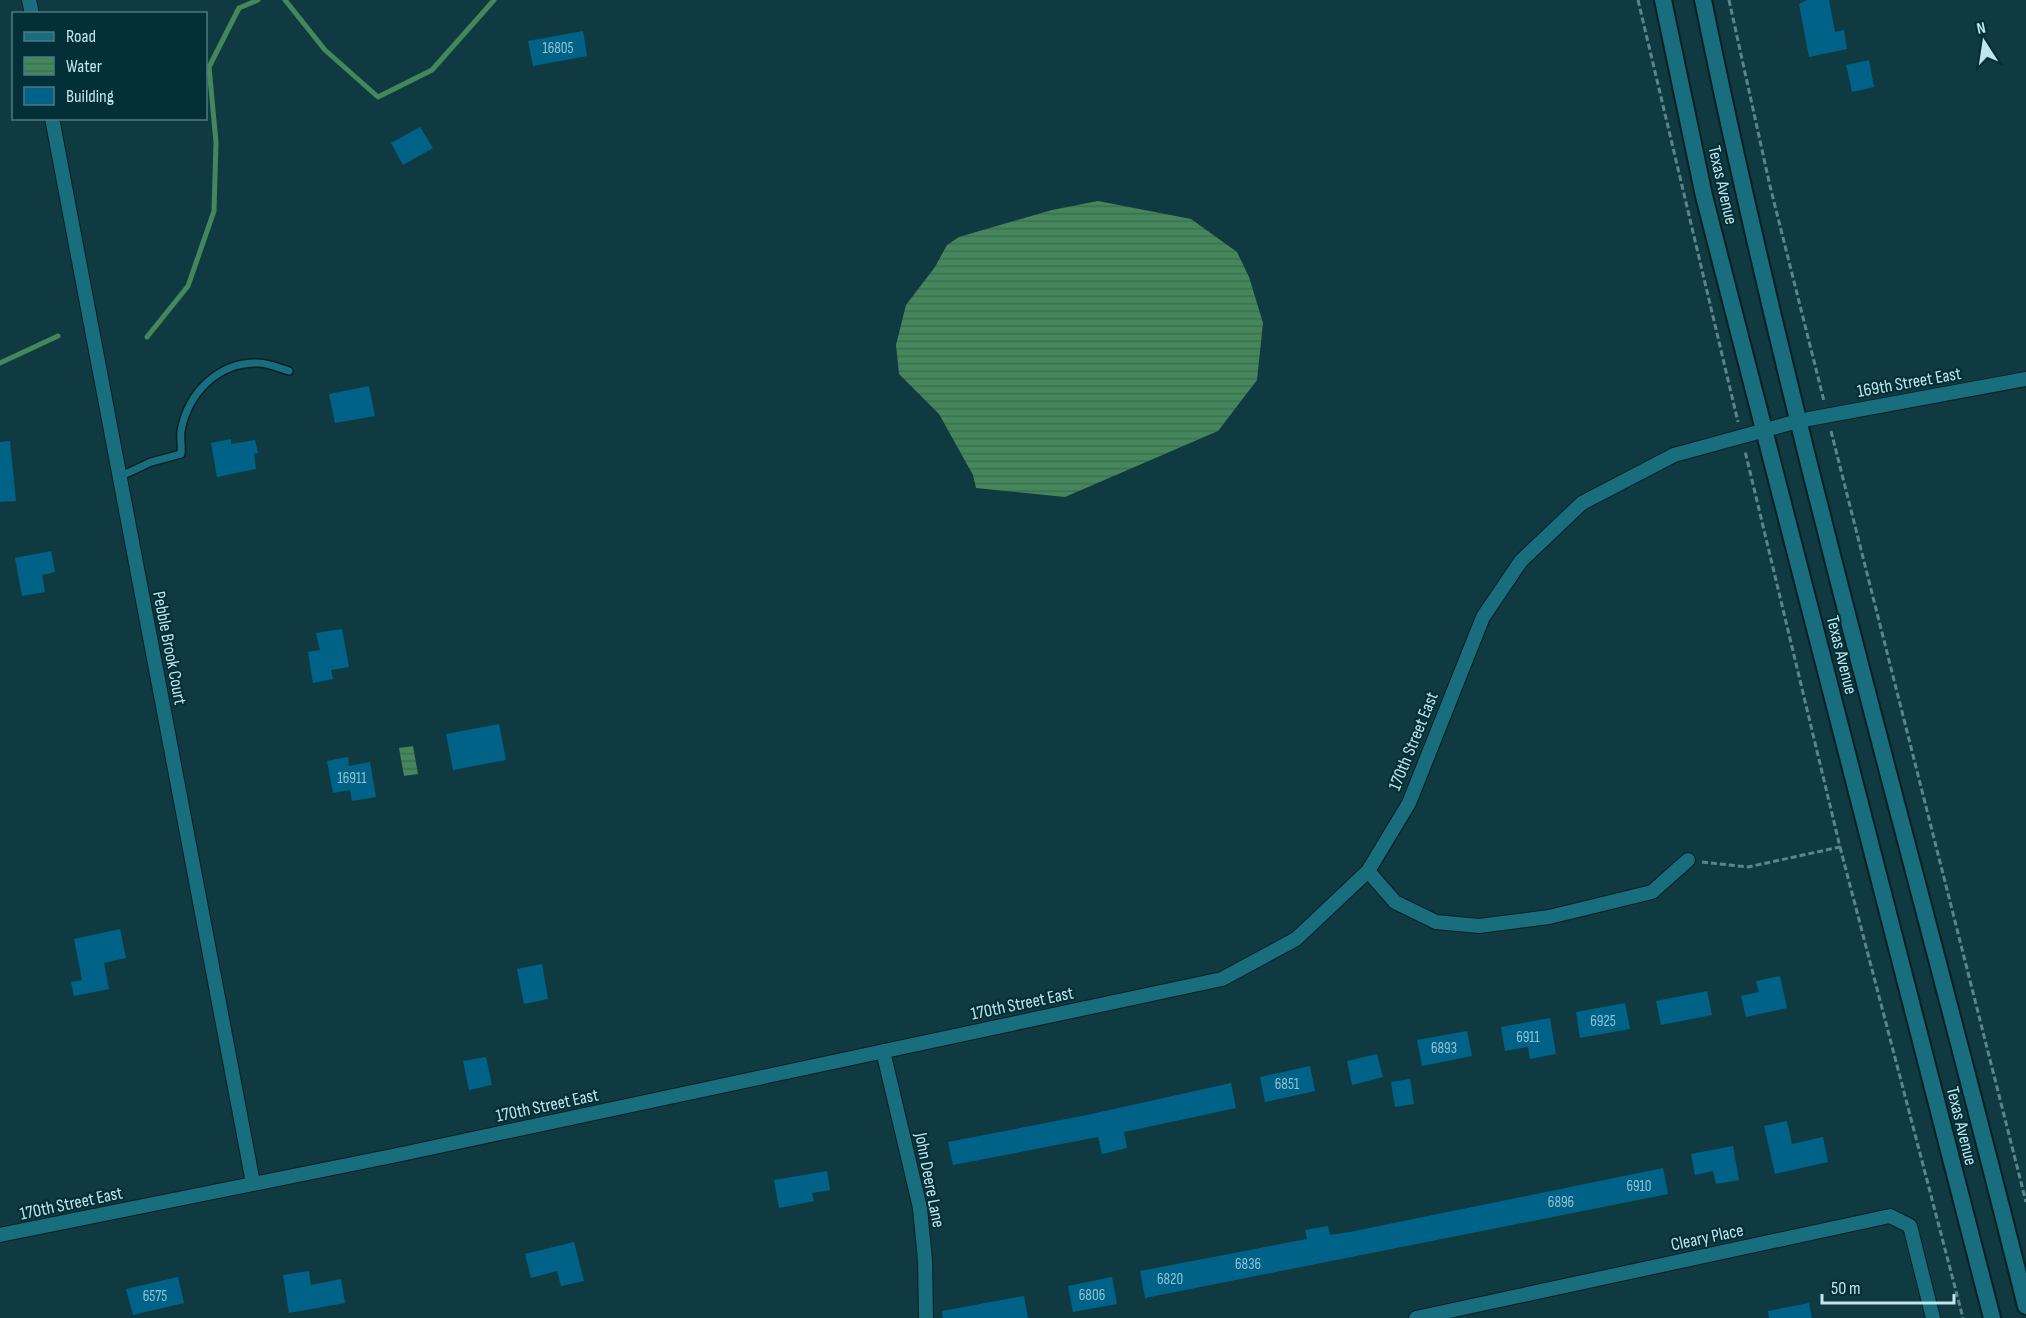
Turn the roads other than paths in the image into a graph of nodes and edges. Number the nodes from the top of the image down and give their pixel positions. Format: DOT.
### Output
graph roads {
  1 [pos="1664,0"];
  2 [pos="1703,0"];
  3 [pos="52,120"];
  4 [pos="290,371"];
  5 [pos="2026,379"];
  6 [pos="1798,421"];
  7 [pos="1764,431"];
  8 [pos="119,477"];
  9 [pos="1688,860"];
  10 [pos="1368,871"];
  11 [pos="883,1051"];
  12 [pos="253,1184"];
  13 [pos="0,1235"];
  14 [pos="2026,1306"];
  15 [pos="926,1318"];
  16 [pos="1416,1318"];
  17 [pos="1933,1318"];
  18 [pos="1992,1318"];
  1 -- 7 [label="main road, Texas Avenue"];
  2 -- 6 [label="main road, Texas Avenue"];
  3 -- 8 [label="street, Pebble Brook Court"];
  4 -- 8 [label="lane"];
  5 -- 6 [label="street, 169th Street East"];
  6 -- 7 [label="street, 170th Street East"];
  6 -- 14 [label="main road, Texas Avenue"];
  7 -- 10 [label="street, 170th Street East"];
  7 -- 18 [label="main road, Texas Avenue"];
  8 -- 12 [label="street, Pebble Brook Court"];
  9 -- 10 [label="street"];
  10 -- 11 [label="street, 170th Street East"];
  11 -- 12 [label="street, 170th Street East"];
  11 -- 15 [label="street, John Deere Lane"];
  12 -- 13 [label="street, 170th Street East"];
  16 -- 17 [label="street, Cleary Place"];
}
